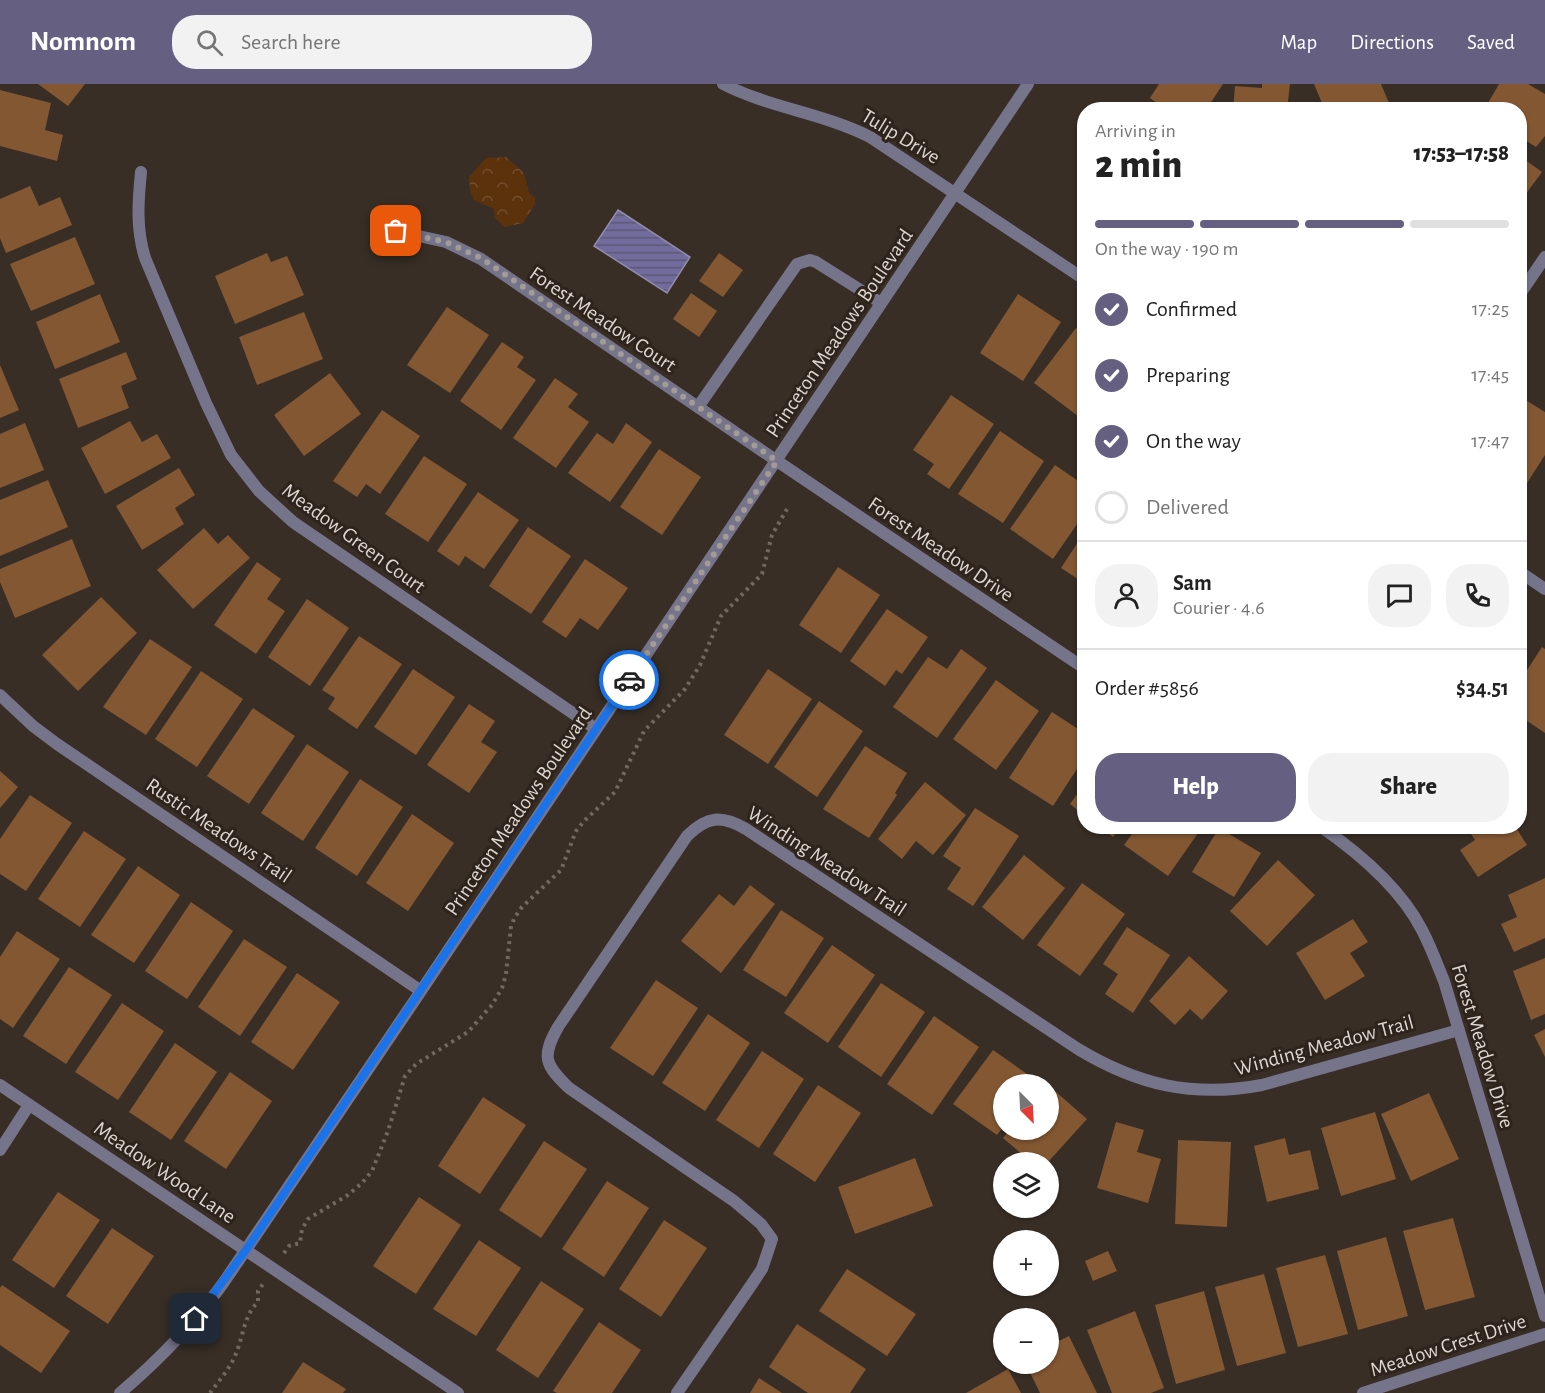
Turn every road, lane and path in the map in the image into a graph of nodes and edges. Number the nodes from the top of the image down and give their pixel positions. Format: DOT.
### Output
graph roads {
  1 [pos="723,84"];
  2 [pos="1028,84"];
  3 [pos="141,172"];
  4 [pos="955,192"];
  5 [pos="396,231"];
  6 [pos="1545,257"];
  7 [pos="1077,274"];
  8 [pos="1527,284"];
  9 [pos="881,303"];
  10 [pos="698,407"];
  11 [pos="777,461"];
  12 [pos="787,509"];
  13 [pos="1527,577"];
  14 [pos="1545,589"];
  15 [pos="1077,664"];
  16 [pos="0,695"];
  17 [pos="596,729"];
  18 [pos="1330,834"];
  19 [pos="421,992"];
  20 [pos="1459,1030"];
  21 [pos="0,1085"];
  22 [pos="29,1105"];
  23 [pos="0,1150"];
  24 [pos="246,1250"];
  25 [pos="273,1269"];
  26 [pos="1545,1316"];
  27 [pos="1545,1334"];
  28 [pos="120,1393"];
  29 [pos="210,1393"];
  30 [pos="458,1393"];
  31 [pos="677,1393"];
  32 [pos="1363,1393"];
  1 -- 4 [label="street, Tulip Drive"];
  2 -- 4 [label="street, Princeton Meadows Boulevard"];
  3 -- 17 [label="street, Meadow Green Court"];
  4 -- 7 [label="street, Tulip Drive"];
  4 -- 9 [label="street, Princeton Meadows Boulevard"];
  5 -- 10 [label="street, Forest Meadow Court"];
  6 -- 8 [label="street"];
  9 -- 10 [label="street"];
  9 -- 11 [label="street, Princeton Meadows Boulevard"];
  10 -- 11 [label="street, Forest Meadow Court"];
  11 -- 15 [label="street, Forest Meadow Drive"];
  11 -- 17 [label="street, Princeton Meadows Boulevard"];
  12 -- 25 [label="path"];
  13 -- 14 [label="street"];
  16 -- 19 [label="street, Rustic Meadows Trail"];
  17 -- 19 [label="street, Princeton Meadows Boulevard"];
  18 -- 20 [label="street, Forest Meadow Drive"];
  19 -- 24 [label="street, Princeton Meadows Boulevard"];
  20 -- 26 [label="street, Forest Meadow Drive"];
  20 -- 31 [label="street, Winding Meadow Trail"];
  21 -- 22 [label="street, Meadow Wood Lane"];
  22 -- 23 [label="street"];
  22 -- 24 [label="street, Meadow Wood Lane"];
  24 -- 25 [label="street, Meadow Wood Lane"];
  24 -- 28 [label="street, Princeton Meadows Boulevard"];
  25 -- 29 [label="path"];
  25 -- 30 [label="street, Meadow Wood Lane"];
  27 -- 32 [label="street, Meadow Crest Drive"];
}
